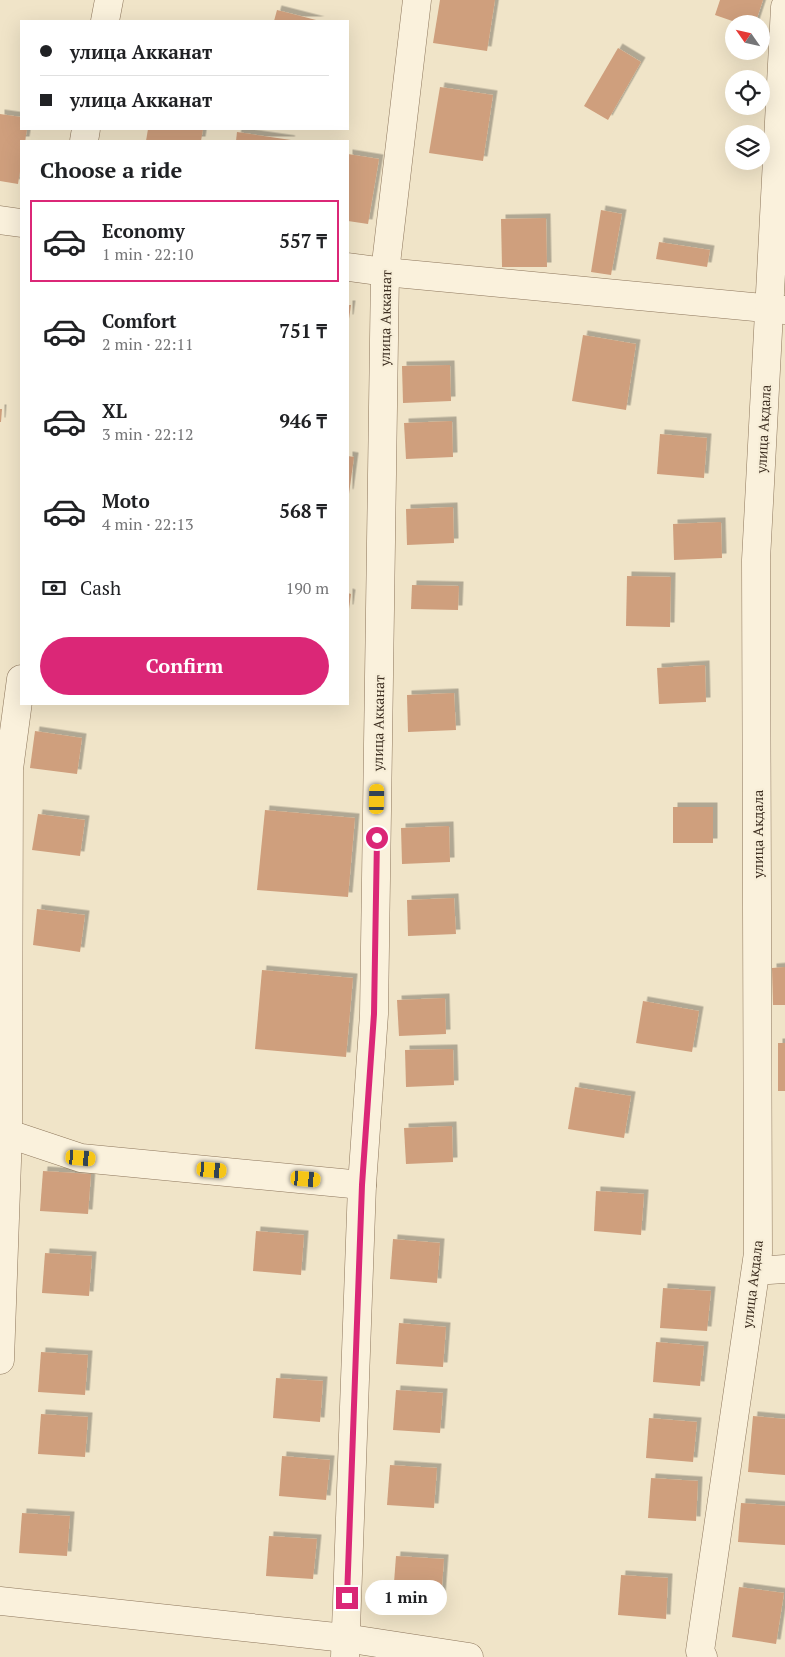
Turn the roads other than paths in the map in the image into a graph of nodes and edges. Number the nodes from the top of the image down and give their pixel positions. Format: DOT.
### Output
graph roads {
  1 [pos="109,0"];
  2 [pos="417,0"];
  3 [pos="785,8"];
  4 [pos="105,20"];
  5 [pos="0,220"];
  6 [pos="20,223"];
  7 [pos="349,267"];
  8 [pos="385,272"];
  9 [pos="777,310"];
  10 [pos="20,686"];
  11 [pos="4,1132"];
  12 [pos="362,1185"];
  13 [pos="785,1269"];
  14 [pos="756,1271"];
  15 [pos="0,1360"];
  16 [pos="0,1601"];
  17 [pos="345,1647"];
  18 [pos="469,1657"];
  19 [pos="703,1657"];
  1 -- 4 [label="street"];
  2 -- 8 [label="street, улица Акканат"];
  3 -- 9 [label="street, улица Акдала"];
  5 -- 6 [label="street"];
  7 -- 8 [label="street"];
  8 -- 9 [label="street"];
  8 -- 12 [label="street, улица Акканат"];
  9 -- 14 [label="street, улица Акдала"];
  10 -- 11 [label="street"];
  11 -- 12 [label="street"];
  11 -- 15 [label="street"];
  12 -- 17 [label="street, улица Акканат"];
  13 -- 14 [label="street"];
  14 -- 19 [label="street, улица Акдала"];
  16 -- 17 [label="street"];
  17 -- 18 [label="street"];
}
